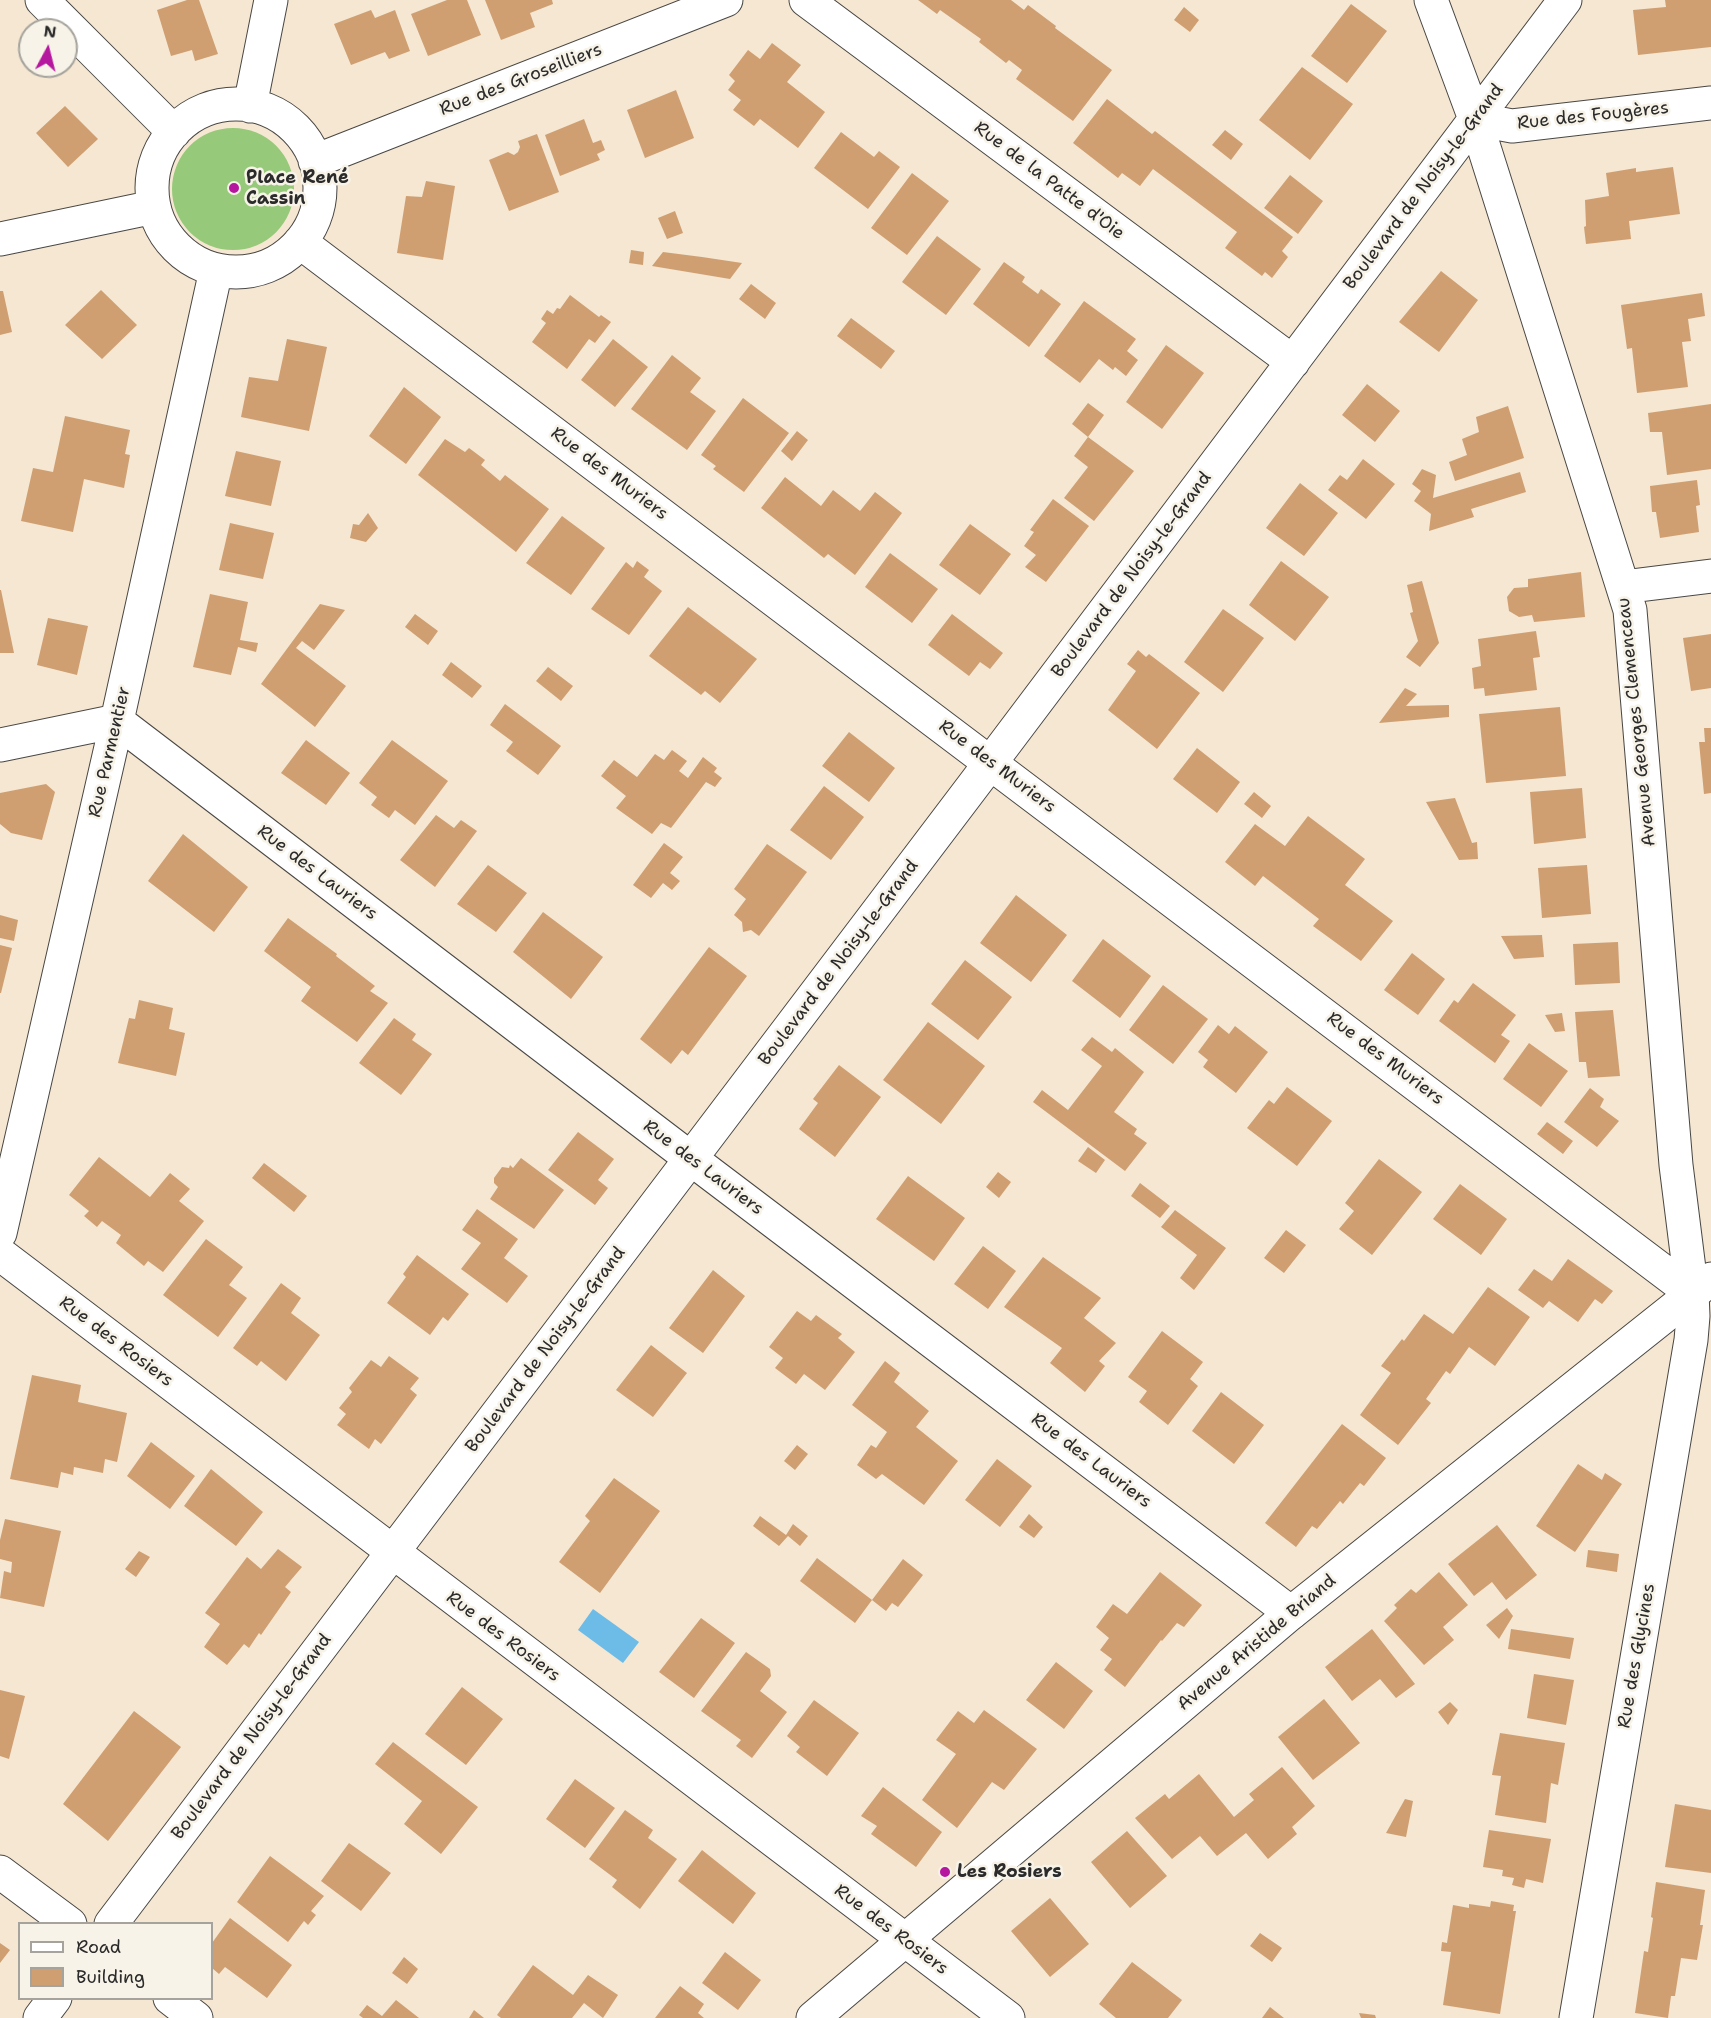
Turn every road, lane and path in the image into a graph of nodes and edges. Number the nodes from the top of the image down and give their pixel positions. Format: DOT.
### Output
graph roads {
  1 [pos="42,0"];
  2 [pos="271,0"];
  3 [pos="726,0"];
  4 [pos="806,0"];
  5 [pos="1431,0"];
  6 [pos="1565,0"];
  7 [pos="1711,103"];
  8 [pos="250,106"];
  9 [pos="1475,119"];
  10 [pos="174,132"];
  11 [pos="315,161"];
  12 [pos="154,207"];
  13 [pos="0,238"];
  14 [pos="300,242"];
  15 [pos="216,270"];
  16 [pos="1293,362"];
  17 [pos="1711,576"];
  18 [pos="1623,587"];
  19 [pos="117,721"];
  20 [pos="0,745"];
  21 [pos="991,762"];
  22 [pos="691,1159"];
  23 [pos="0,1233"];
  24 [pos="0,1254"];
  25 [pos="1702,1286"];
  26 [pos="393,1553"];
  27 [pos="1290,1613"];
  28 [pos="0,1872"];
  29 [pos="69,1922"];
  30 [pos="112,1922"];
  31 [pos="904,1940"];
  32 [pos="54,2000"];
  33 [pos="173,2000"];
  34 [pos="40,2018"];
  35 [pos="196,2018"];
  36 [pos="813,2018"];
  37 [pos="1008,2018"];
  38 [pos="1576,2018"];
  1 -- 10 [label="street"];
  2 -- 8 [label="street"];
  3 -- 11 [label="street, Rue des Groseilliers"];
  4 -- 16 [label="street, Rue de la Patte d'Oie"];
  5 -- 9 [label="street, Avenue Georges Clemenceau"];
  6 -- 9 [label="street, Boulevard de Noisy-le-Grand"];
  7 -- 9 [label="street, Rue des Fougères"];
  8 -- 10 [label="street"];
  8 -- 11 [label="street"];
  9 -- 16 [label="street, Boulevard de Noisy-le-Grand"];
  9 -- 18 [label="street, Avenue Georges Clemenceau"];
  10 -- 12 [label="street"];
  11 -- 14 [label="street"];
  12 -- 13 [label="street"];
  12 -- 15 [label="street"];
  14 -- 15 [label="street"];
  14 -- 21 [label="street, Rue des Muriers"];
  15 -- 19 [label="street, Rue Parmentier"];
  16 -- 21 [label="street, Boulevard de Noisy-le-Grand"];
  17 -- 18 [label="street"];
  18 -- 25 [label="street, Avenue Georges Clemenceau"];
  19 -- 20 [label="street"];
  19 -- 22 [label="street, Rue des Lauriers"];
  19 -- 23 [label="street, Rue Parmentier"];
  21 -- 22 [label="street, Boulevard de Noisy-le-Grand"];
  21 -- 25 [label="street, Rue des Muriers"];
  22 -- 26 [label="street, Boulevard de Noisy-le-Grand"];
  22 -- 27 [label="street, Rue des Lauriers"];
  24 -- 26 [label="street, Rue des Rosiers"];
  25 -- 27 [label="street, Avenue Aristide Briand"];
  25 -- 38 [label="street, Rue des Glycines"];
  26 -- 30 [label="street, Boulevard de Noisy-le-Grand"];
  26 -- 31 [label="street, Rue des Rosiers"];
  27 -- 31 [label="street, Avenue Aristide Briand"];
  28 -- 29 [label="street"];
  31 -- 36 [label="street, Avenue Aristide Briand"];
  31 -- 37 [label="street, Rue des Rosiers"];
  32 -- 34 [label="street"];
  33 -- 35 [label="street"];
}
